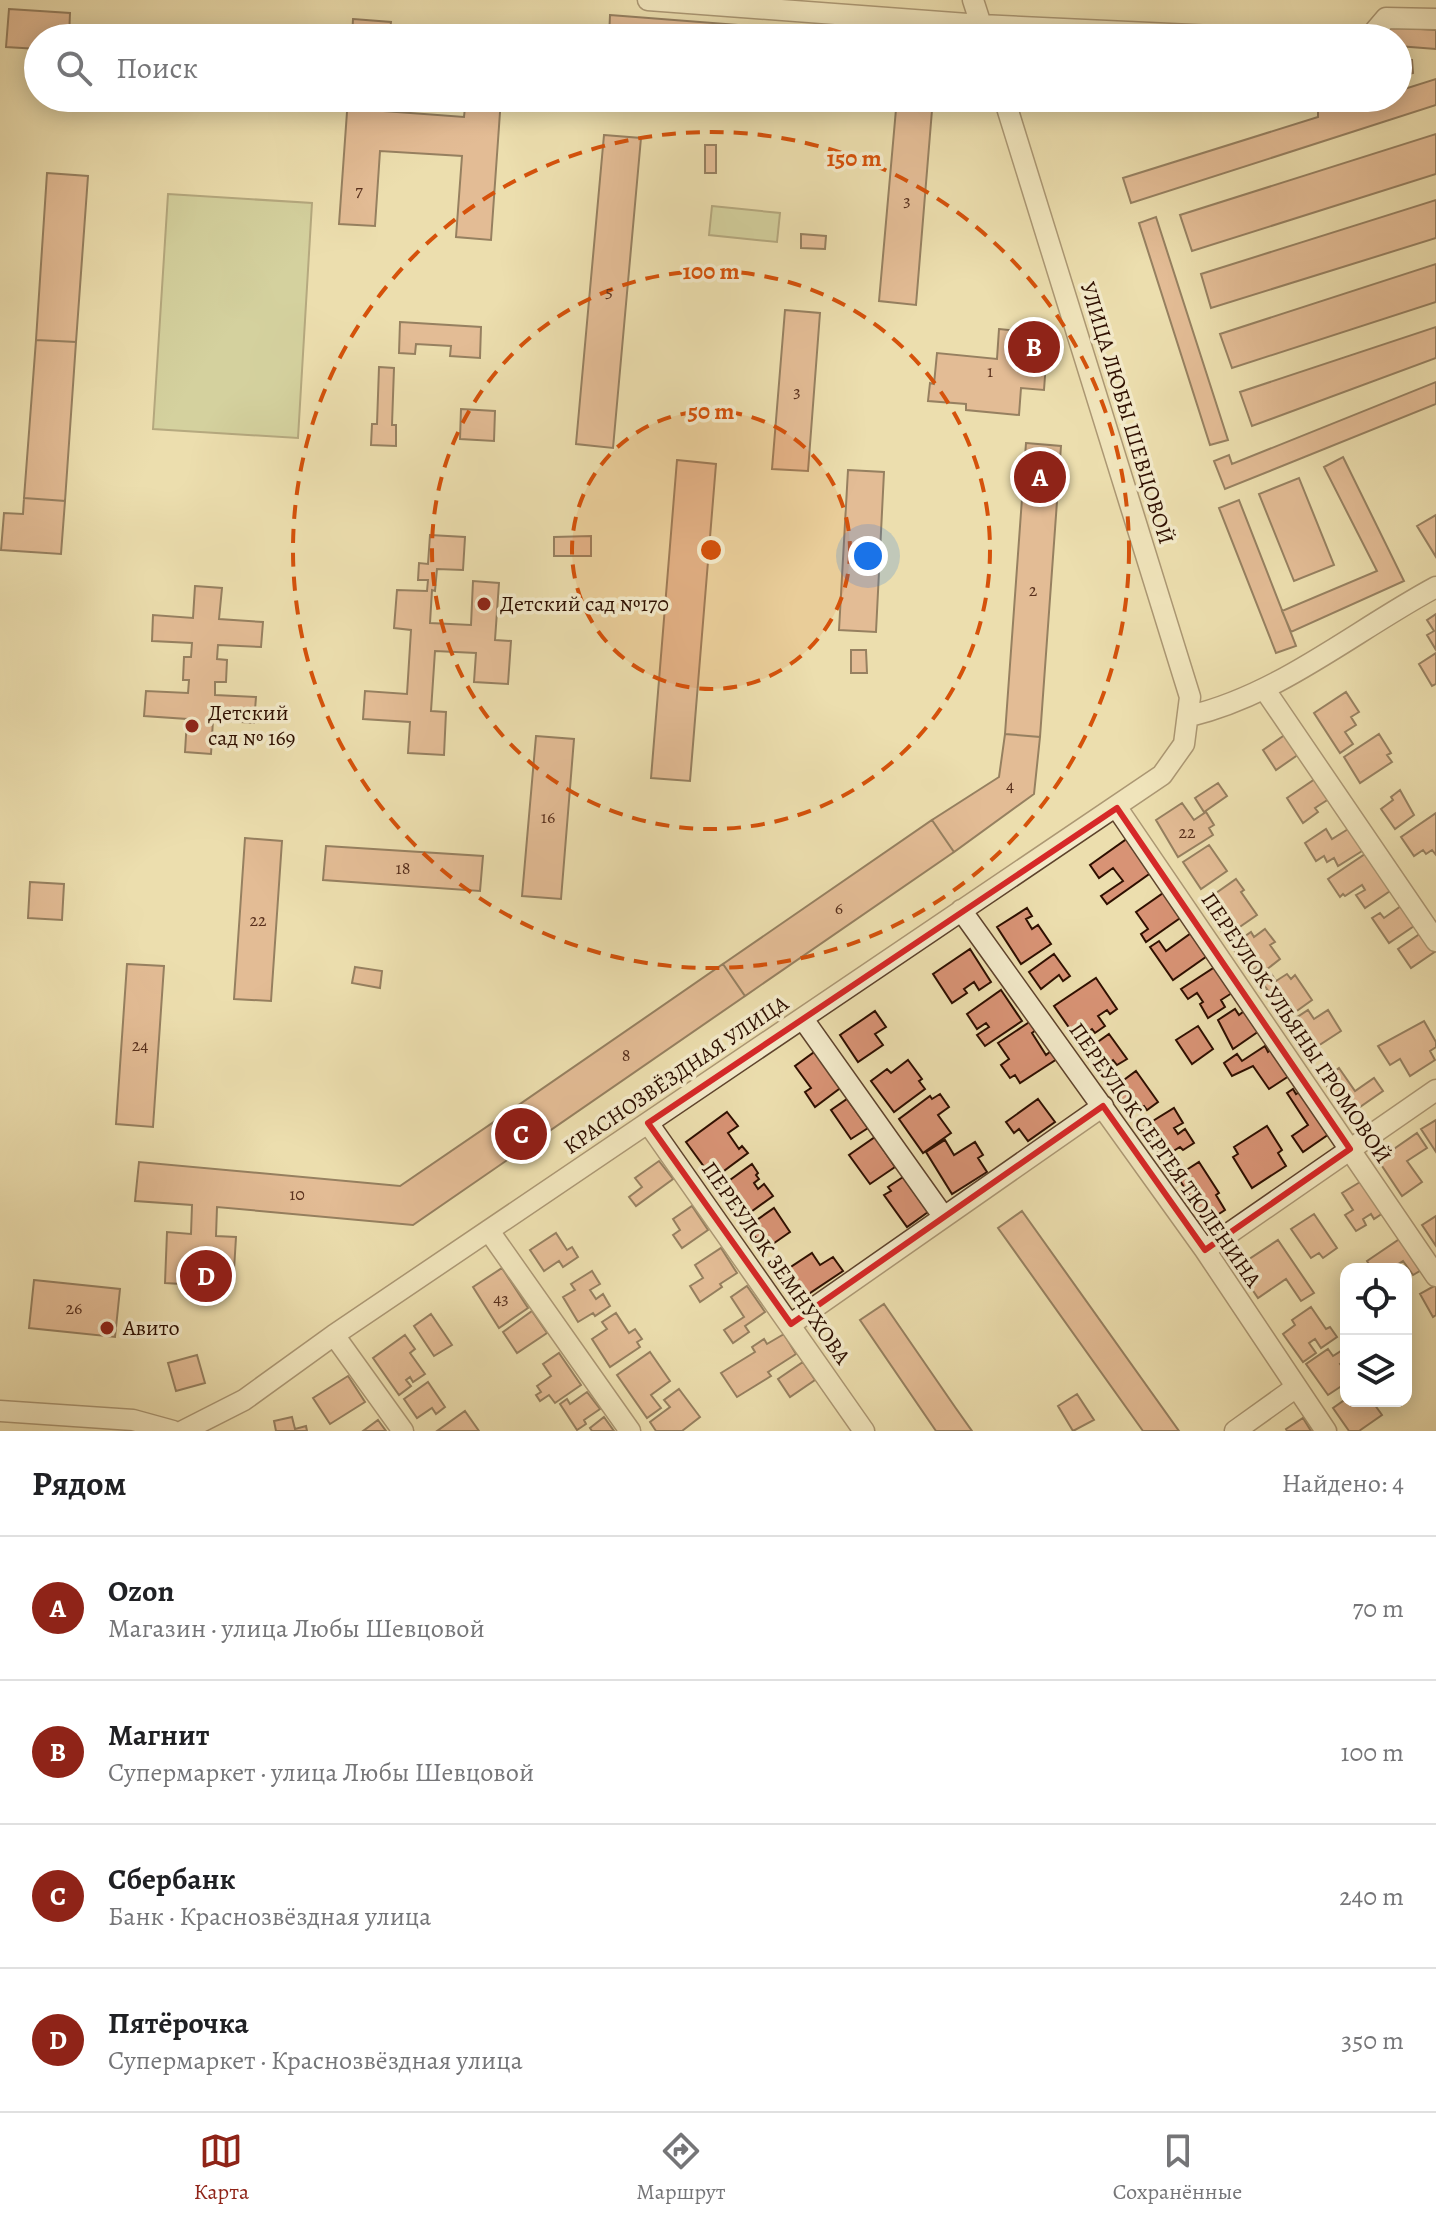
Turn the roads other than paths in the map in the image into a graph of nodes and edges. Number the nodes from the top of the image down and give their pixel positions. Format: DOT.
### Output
graph roads {
  1 [pos="648,0"];
  2 [pos="973,0"];
  3 [pos="1436,19"];
  4 [pos="907,24"];
  5 [pos="981,24"];
  6 [pos="1381,24"];
  7 [pos="1008,112"];
  8 [pos="1433,594"];
  9 [pos="1265,690"];
  10 [pos="1190,716"];
  11 [pos="1184,744"];
  12 [pos="1117,808"];
  13 [pos="961,910"];
  14 [pos="1436,941"];
  15 [pos="803,1019"];
  16 [pos="1436,1090"];
  17 [pos="1103,1106"];
  18 [pos="648,1123"];
  19 [pos="1350,1149"];
  20 [pos="943,1216"];
  21 [pos="489,1231"];
  22 [pos="1205,1250"];
  23 [pos="1436,1276"];
  24 [pos="791,1324"];
  25 [pos="334,1335"];
  26 [pos="1295,1388"];
  27 [pos="0,1411"];
  28 [pos="173,1431"];
  29 [pos="183,1431"];
  30 [pos="403,1431"];
  31 [pos="630,1431"];
  32 [pos="864,1431"];
  33 [pos="1235,1431"];
  34 [pos="1326,1431"];
  1 -- 4 [label="street"];
  2 -- 5 [label="street"];
  3 -- 6 [label="street"];
  7 -- 10 [label="street, УЛИЦА ЛЮБЫ ШЕВЦОВОЙ"];
  8 -- 9 [label="street"];
  9 -- 10 [label="street"];
  9 -- 14 [label="street"];
  10 -- 11 [label="street, УЛИЦА ЛЮБЫ ШЕВЦОВОЙ"];
  11 -- 12 [label="street, КРАСНОЗВЁЗДНАЯ УЛИЦА"];
  12 -- 13 [label="street, КРАСНОЗВЁЗДНАЯ УЛИЦА"];
  12 -- 19 [label="street, ПЕРЕУЛОК УЛЬЯНЫ ГРОМОВОЙ"];
  13 -- 15 [label="street, КРАСНОЗВЁЗДНАЯ УЛИЦА"];
  13 -- 17 [label="street, ПЕРЕУЛОК СЕРГЕЯ ТЮЛЕНИНА"];
  15 -- 18 [label="street, КРАСНОЗВЁЗДНАЯ УЛИЦА"];
  15 -- 20 [label="street"];
  16 -- 19 [label="street"];
  17 -- 20 [label="street"];
  17 -- 22 [label="street, ПЕРЕУЛОК СЕРГЕЯ ТЮЛЕНИНА"];
  18 -- 21 [label="street, КРАСНОЗВЁЗДНАЯ УЛИЦА"];
  18 -- 24 [label="street, ПЕРЕУЛОК ЗЕМНУХОВА"];
  19 -- 22 [label="street"];
  19 -- 23 [label="street, ПЕРЕУЛОК УЛЬЯНЫ ГРОМОВОЙ"];
  20 -- 24 [label="street"];
  21 -- 25 [label="street, КРАСНОЗВЁЗДНАЯ УЛИЦА"];
  21 -- 31 [label="street"];
  22 -- 26 [label="street, ПЕРЕУЛОК СЕРГЕЯ ТЮЛЕНИНА"];
  24 -- 32 [label="street, ПЕРЕУЛОК ЗЕМНУХОВА"];
  25 -- 29 [label="street, КРАСНОЗВЁЗДНАЯ УЛИЦА"];
  25 -- 30 [label="street"];
  26 -- 33 [label="street"];
  26 -- 34 [label="street, ПЕРЕУЛОК СЕРГЕЯ ТЮЛЕНИНА"];
  27 -- 28 [label="street"];
}
